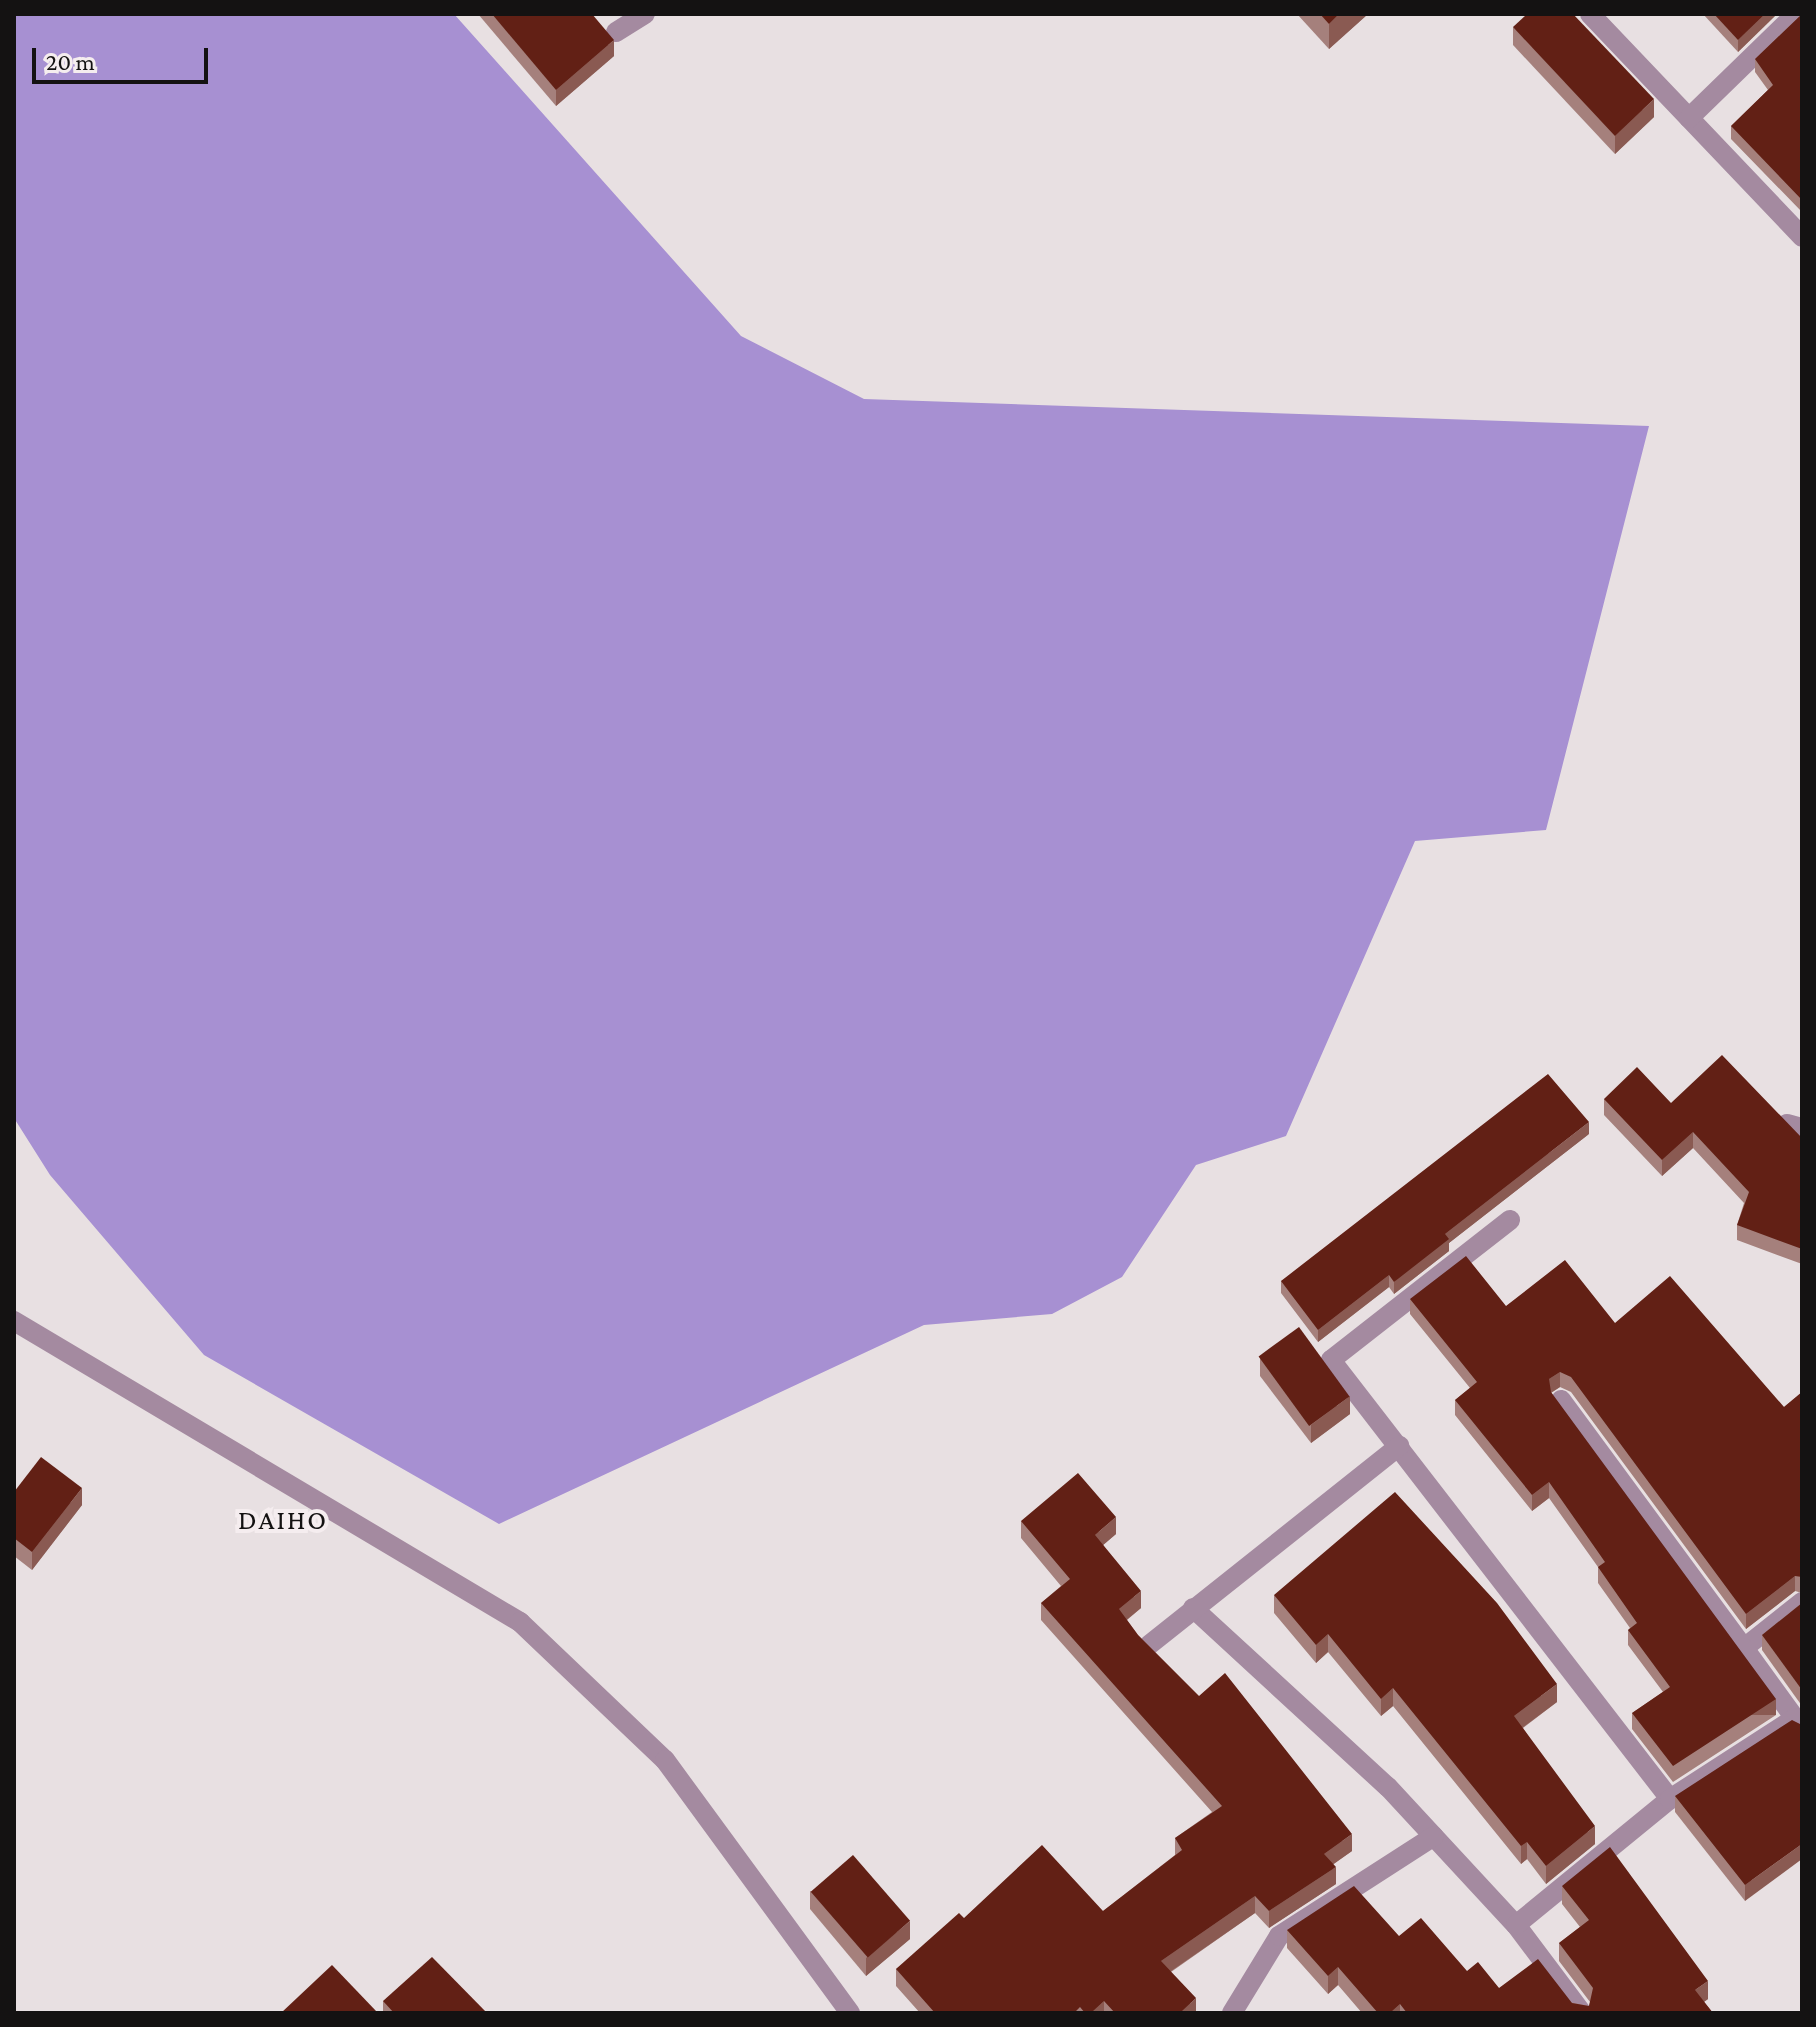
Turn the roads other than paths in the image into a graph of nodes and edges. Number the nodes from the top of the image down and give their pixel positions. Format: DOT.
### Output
graph roads {
  1 [pos="645,14"];
  2 [pos="1590,14"];
  3 [pos="1796,14"];
  4 [pos="616,32"];
  5 [pos="1689,118"];
  6 [pos="1802,237"];
  7 [pos="1510,1220"];
  8 [pos="14,1321"];
  9 [pos="1561,1400"];
  10 [pos="1399,1446"];
  11 [pos="1802,1602"];
  12 [pos="1193,1608"];
  13 [pos="1149,1645"];
  14 [pos="1744,1648"];
  15 [pos="1798,1723"];
  16 [pos="1670,1799"];
  17 [pos="1434,1836"];
  18 [pos="1516,1925"];
  19 [pos="850,2013"];
  20 [pos="1232,2013"];
  21 [pos="1582,2013"];
  1 -- 4 [label="street"];
  2 -- 5 [label="street"];
  3 -- 5 [label="street"];
  5 -- 6 [label="street"];
  7 -- 10 [label="street"];
  8 -- 19 [label="street"];
  9 -- 14 [label="street"];
  10 -- 12 [label="street"];
  10 -- 16 [label="street"];
  11 -- 14 [label="street"];
  12 -- 13 [label="street"];
  12 -- 17 [label="street"];
  14 -- 15 [label="street"];
  15 -- 16 [label="street"];
  16 -- 18 [label="street"];
  17 -- 18 [label="street"];
  17 -- 20 [label="street"];
  18 -- 21 [label="street"];
}
